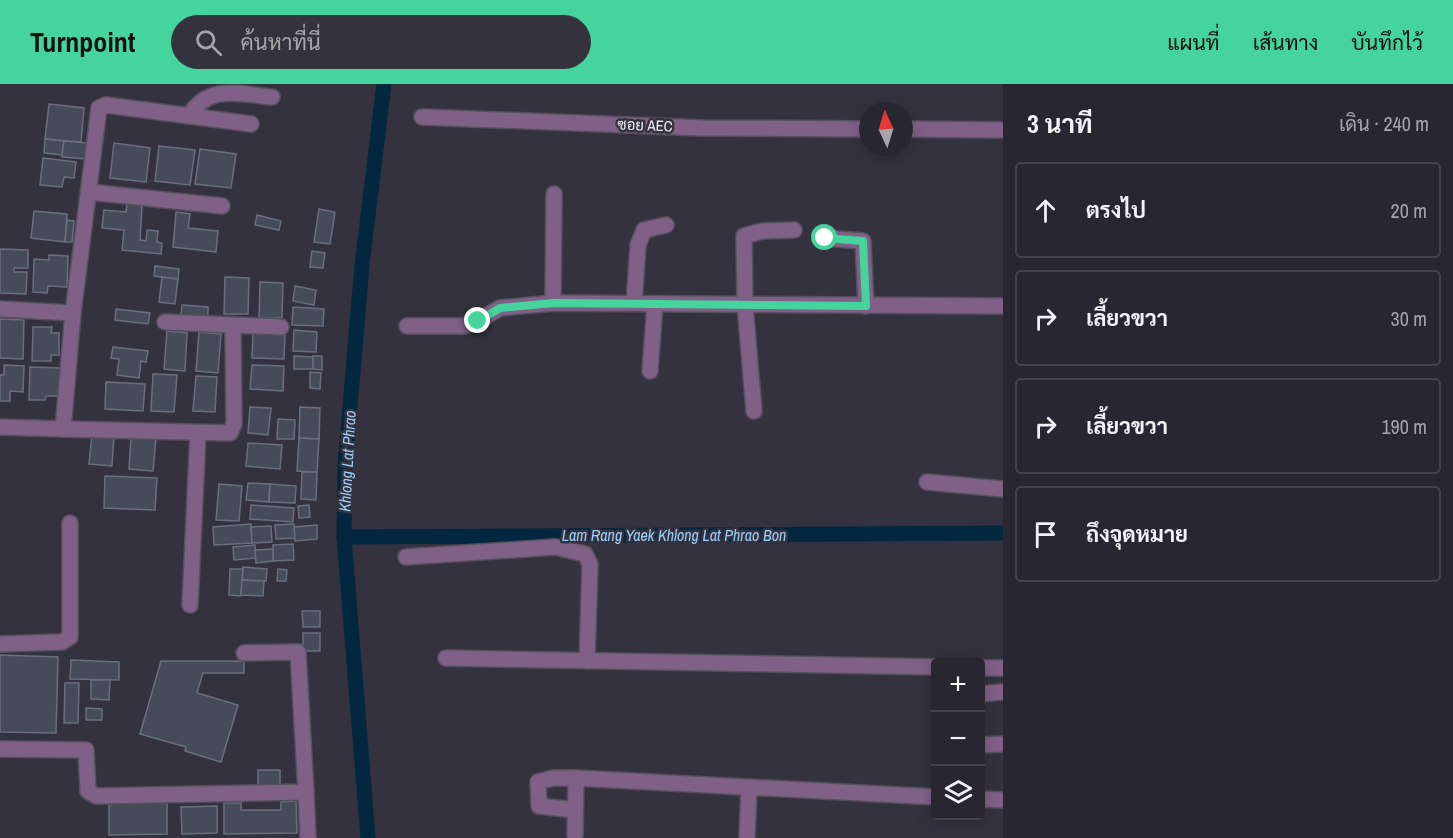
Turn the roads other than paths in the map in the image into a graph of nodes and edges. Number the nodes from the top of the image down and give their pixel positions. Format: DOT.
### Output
graph roads {
  1 [pos="272,98"];
  2 [pos="189,116"];
  3 [pos="422,117"];
  4 [pos="251,124"];
  5 [pos="859,129"];
  6 [pos="913,129"];
  7 [pos="1003,130"];
  8 [pos="89,192"];
  9 [pos="554,194"];
  10 [pos="222,206"];
  11 [pos="666,225"];
  12 [pos="794,230"];
  13 [pos="825,238"];
  14 [pos="553,303"];
  15 [pos="634,303"];
  16 [pos="655,304"];
  17 [pos="745,305"];
  18 [pos="866,306"];
  19 [pos="1003,306"];
  20 [pos="0,309"];
  21 [pos="73,313"];
  22 [pos="165,322"];
  23 [pos="233,326"];
  24 [pos="407,326"];
  25 [pos="281,327"];
  26 [pos="650,371"];
  27 [pos="754,411"];
  28 [pos="0,427"];
  29 [pos="63,429"];
  30 [pos="198,434"];
  31 [pos="927,482"];
  32 [pos="1003,489"];
  33 [pos="70,523"];
  34 [pos="406,557"];
  35 [pos="190,605"];
  36 [pos="0,644"];
  37 [pos="244,653"];
  38 [pos="446,658"];
  39 [pos="587,661"];
  40 [pos="931,667"];
  41 [pos="985,668"];
  42 [pos="1003,668"];
  43 [pos="1003,692"];
  44 [pos="985,694"];
  45 [pos="1003,744"];
  46 [pos="985,745"];
  47 [pos="0,749"];
  48 [pos="576,778"];
  49 [pos="749,787"];
  50 [pos="306,792"];
  51 [pos="931,797"];
  52 [pos="985,799"];
  53 [pos="1003,800"];
  54 [pos="575,810"];
  55 [pos="575,835"];
  56 [pos="308,838"];
  57 [pos="747,838"];
  1 -- 2 [label="street"];
  2 -- 4 [label="street"];
  2 -- 8 [label="street"];
  3 -- 5 [label="street, ซอย AEC"];
  6 -- 7 [label="street"];
  8 -- 10 [label="street"];
  8 -- 21 [label="street"];
  9 -- 14 [label="street"];
  11 -- 15 [label="street"];
  12 -- 17 [label="street"];
  13 -- 18 [label="street"];
  14 -- 15 [label="street"];
  14 -- 24 [label="street"];
  15 -- 16 [label="street"];
  16 -- 17 [label="street"];
  16 -- 26 [label="street"];
  17 -- 18 [label="street"];
  17 -- 27 [label="street"];
  18 -- 19 [label="street"];
  20 -- 21 [label="street"];
  21 -- 29 [label="street"];
  22 -- 23 [label="street"];
  23 -- 25 [label="street"];
  23 -- 30 [label="street"];
  28 -- 29 [label="street"];
  29 -- 30 [label="street"];
  30 -- 35 [label="street"];
  31 -- 32 [label="street"];
  33 -- 36 [label="street"];
  34 -- 39 [label="street"];
  37 -- 50 [label="street"];
  38 -- 39 [label="street"];
  39 -- 40 [label="street"];
  41 -- 42 [label="street"];
  43 -- 44 [label="street"];
  45 -- 46 [label="street"];
  47 -- 50 [label="street"];
  48 -- 49 [label="street"];
  48 -- 54 [label="street"];
  48 -- 54 [label="street"];
  49 -- 51 [label="street"];
  49 -- 57 [label="street"];
  50 -- 56 [label="street"];
  52 -- 53 [label="street"];
  54 -- 55 [label="street"];
}
